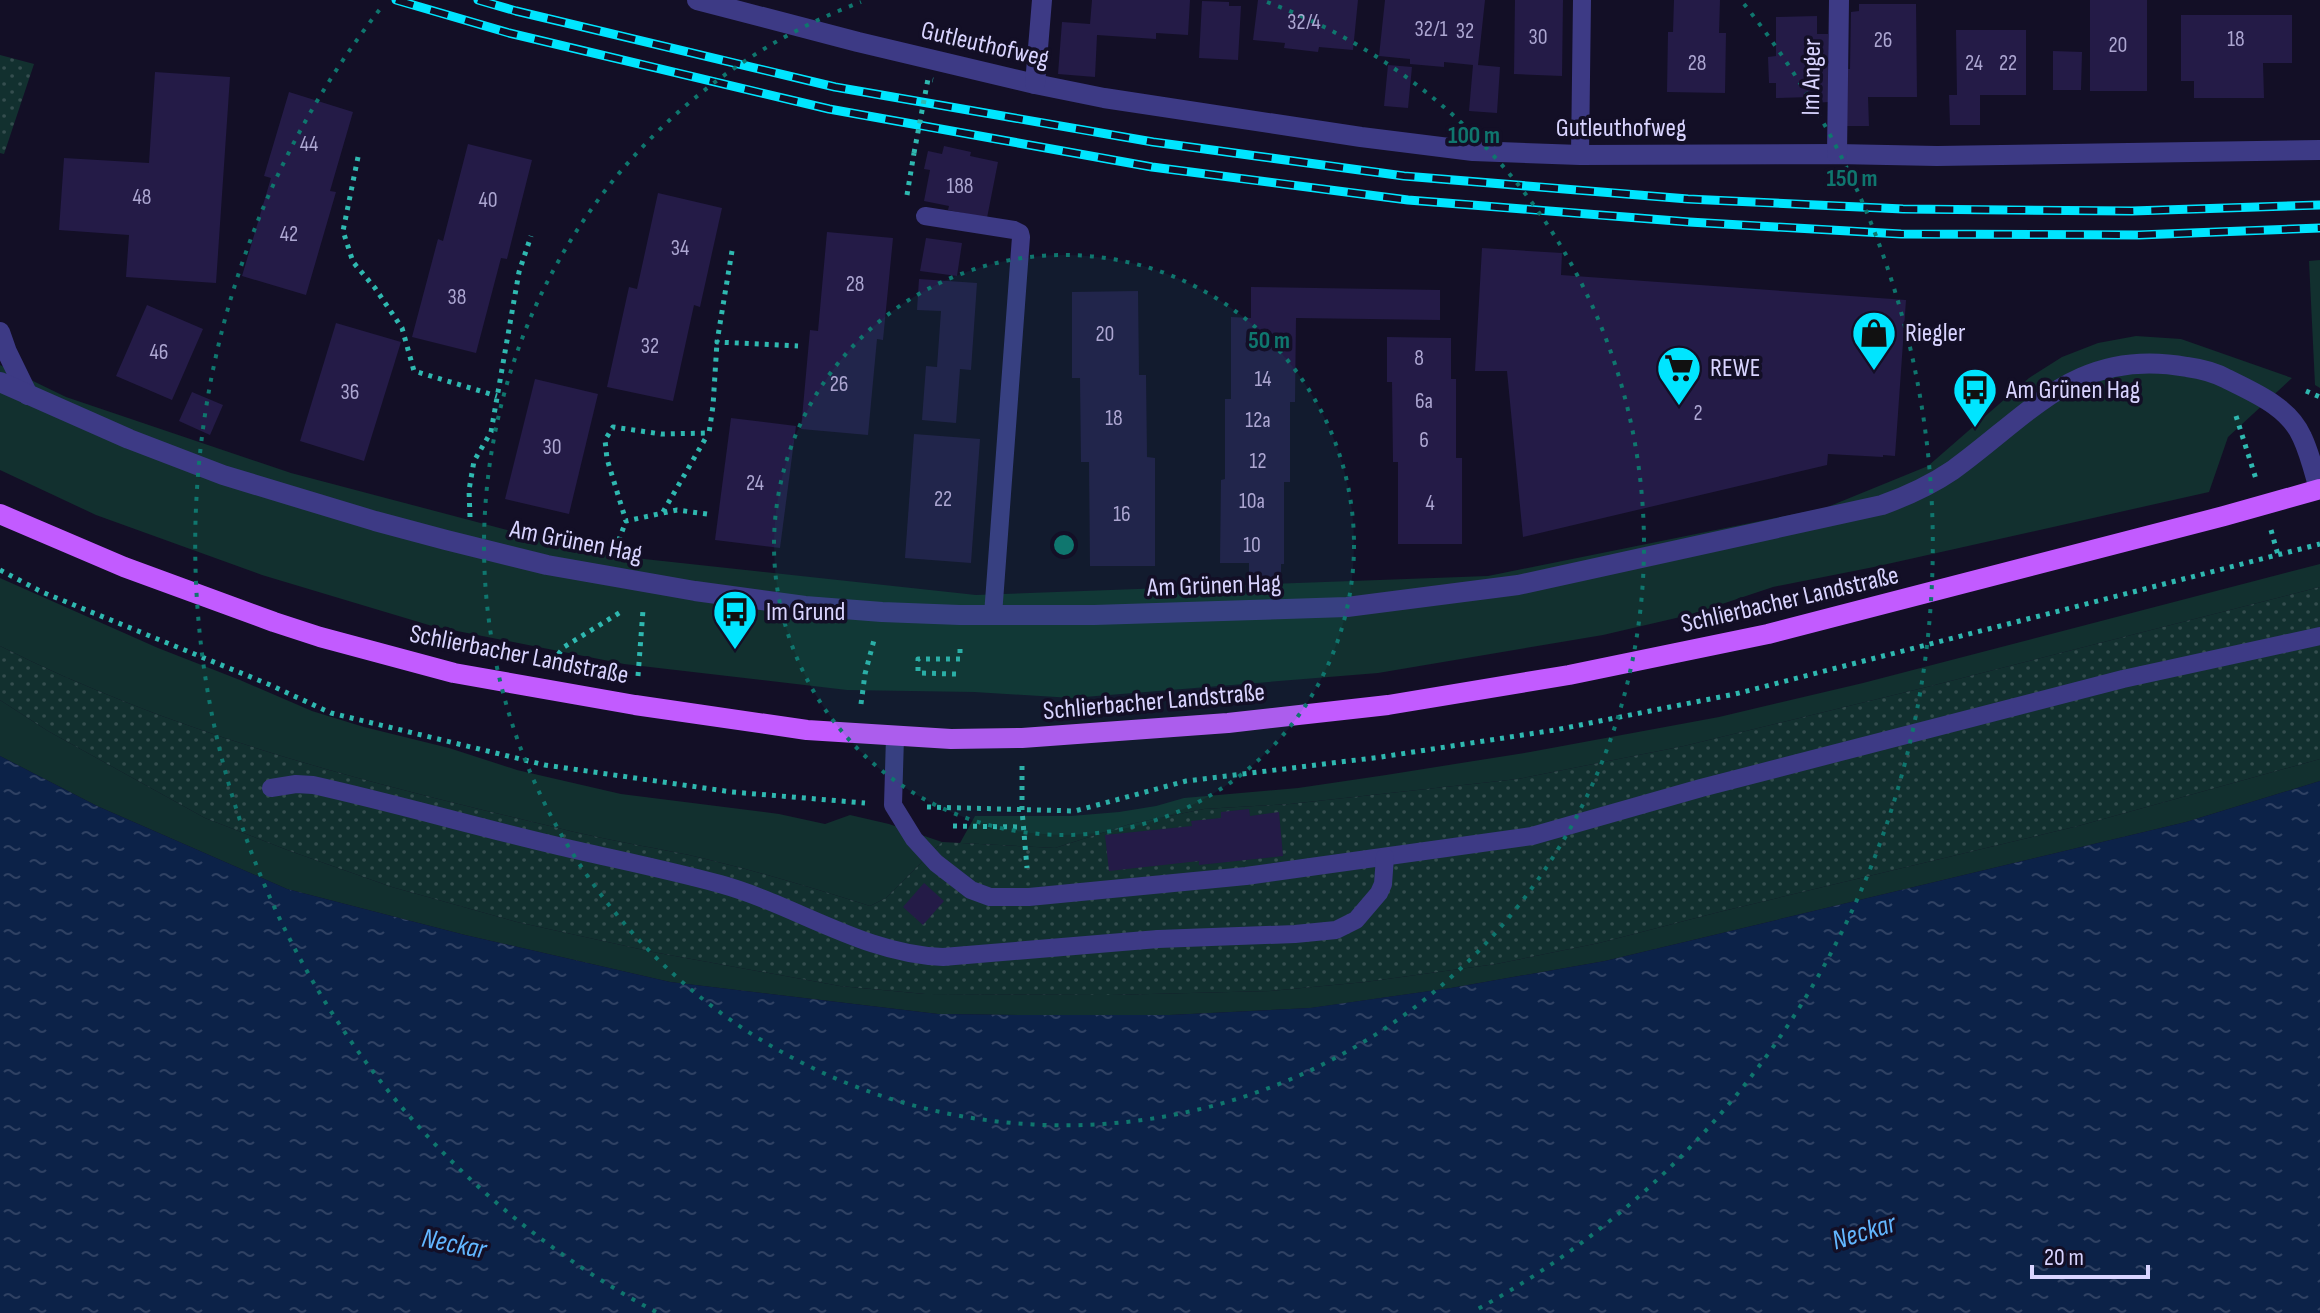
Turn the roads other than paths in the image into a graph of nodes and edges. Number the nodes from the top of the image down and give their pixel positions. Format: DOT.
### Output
graph roads {
  1 [pos="697,0"];
  2 [pos="1042,0"];
  3 [pos="1582,0"];
  4 [pos="1839,0"];
  5 [pos="1035,84"];
  6 [pos="2320,150"];
  7 [pos="1837,154"];
  8 [pos="1580,155"];
  9 [pos="925,216"];
  10 [pos="0,332"];
  11 [pos="0,382"];
  12 [pos="28,395"];
  13 [pos="2320,489"];
  14 [pos="0,514"];
  15 [pos="993,615"];
  16 [pos="2320,636"];
  17 [pos="895,737"];
  18 [pos="271,788"];
  19 [pos="1385,857"];
  1 -- 5 [label="street, Gutleuthofweg"];
  2 -- 5 [label="street"];
  3 -- 8 [label="lane"];
  4 -- 7 [label="street, Im Anger"];
  5 -- 8 [label="street, Gutleuthofweg"];
  6 -- 7 [label="street, Gutleuthofweg"];
  7 -- 8 [label="street, Gutleuthofweg"];
  9 -- 15 [label="lane"];
  10 -- 12 [label="street"];
  11 -- 12 [label="street, Am Grünen Hag"];
  12 -- 15 [label="street, Am Grünen Hag"];
  13 -- 15 [label="street, Am Grünen Hag"];
  13 -- 17 [label="main road, Schlierbacher Landstraße"];
  14 -- 17 [label="main road, Schlierbacher Landstraße"];
  16 -- 19 [label="lane"];
  17 -- 19 [label="lane"];
  18 -- 19 [label="lane"];
}
